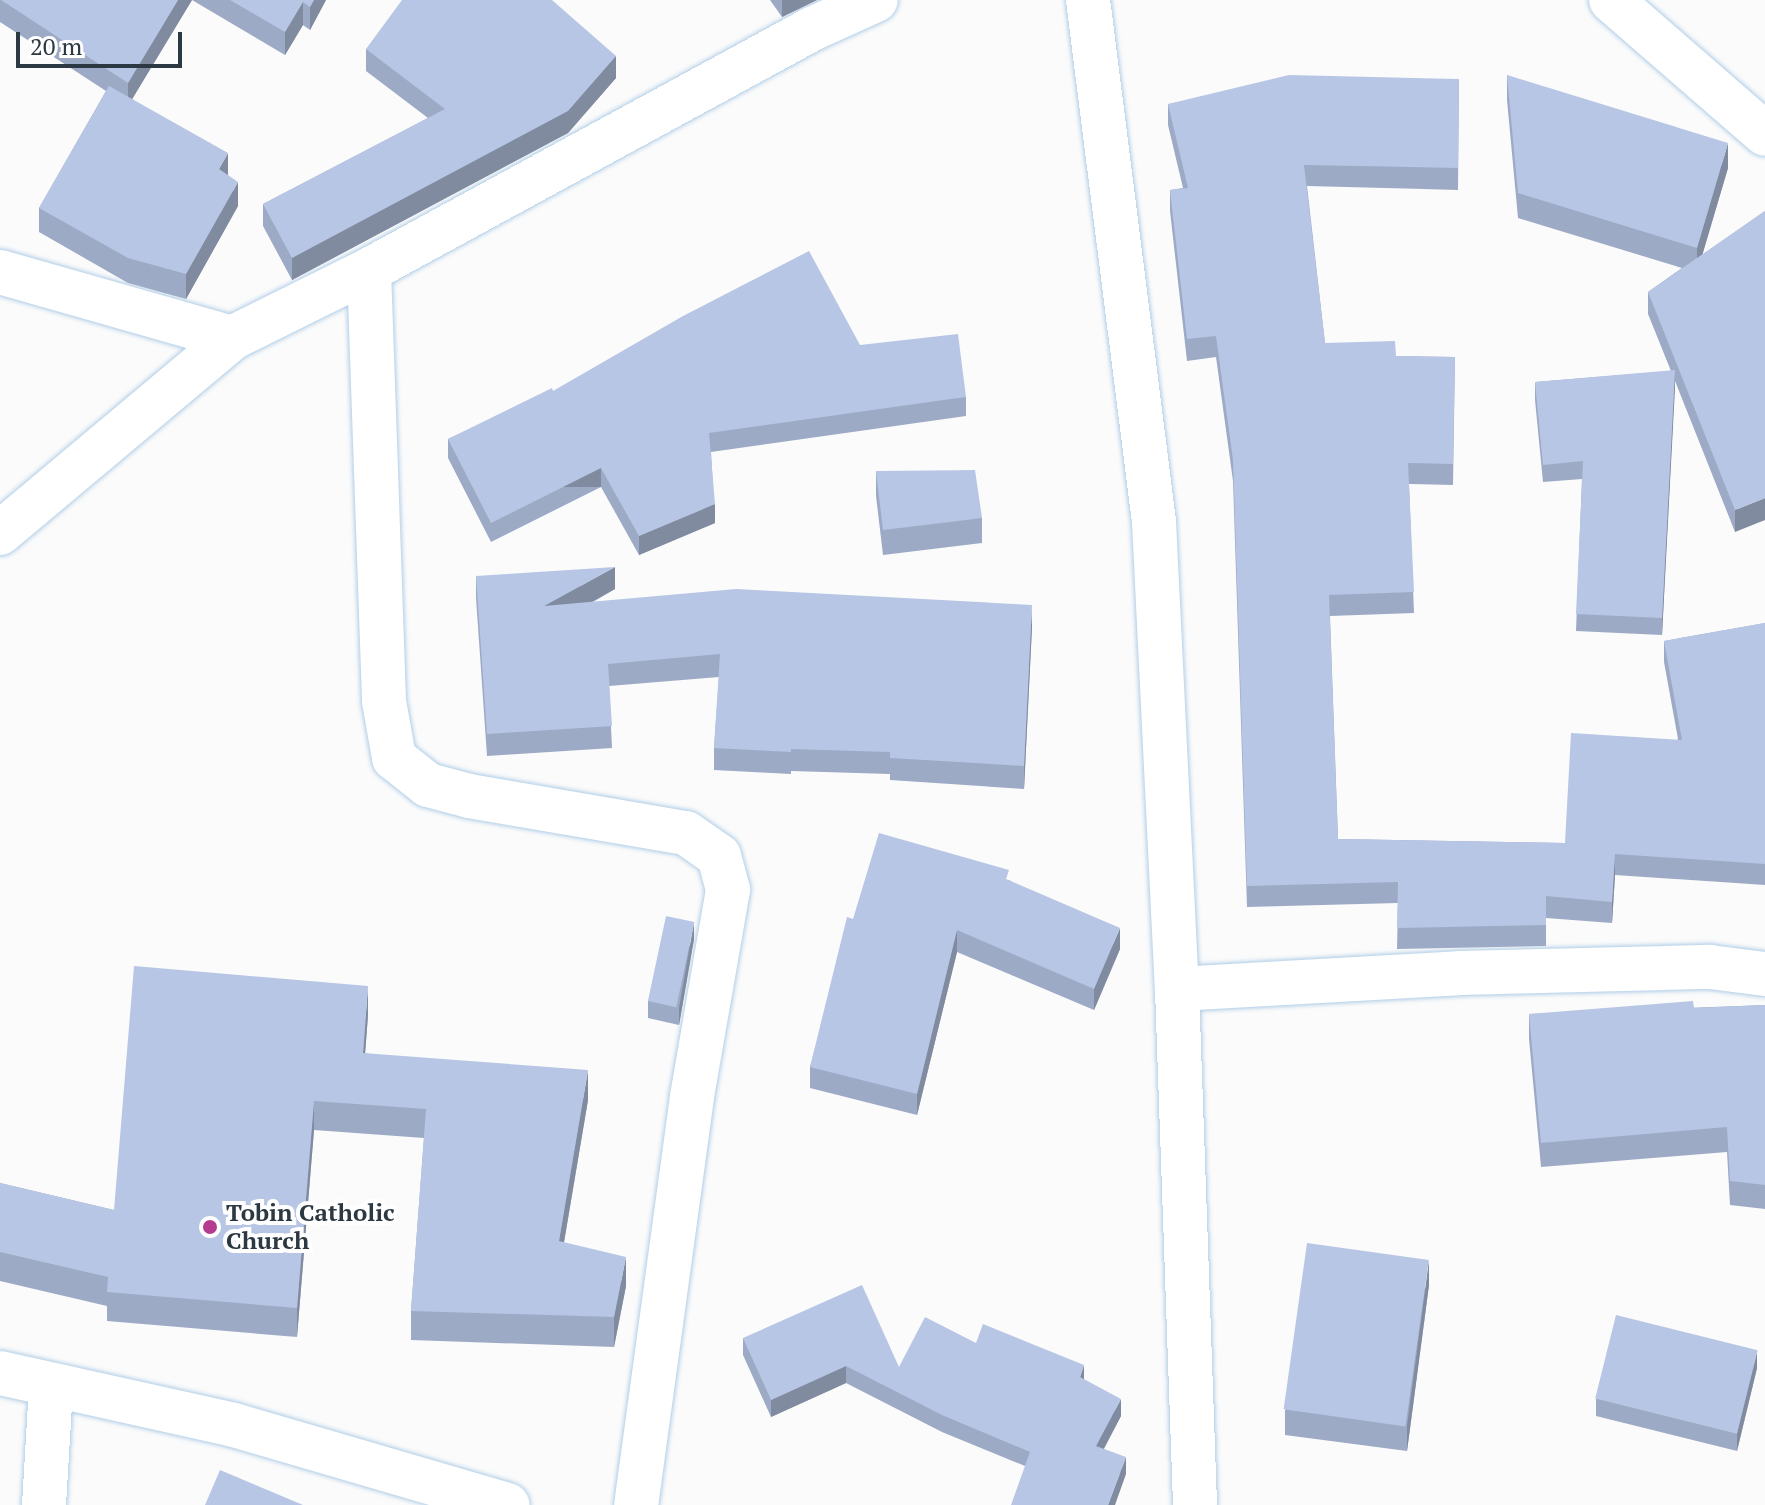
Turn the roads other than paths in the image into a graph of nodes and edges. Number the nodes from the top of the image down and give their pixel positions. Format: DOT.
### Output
graph roads {
  1 [pos="876,0"];
  2 [pos="1088,0"];
  3 [pos="1611,0"];
  4 [pos="1765,134"];
  5 [pos="369,270"];
  6 [pos="0,272"];
  7 [pos="232,338"];
  8 [pos="0,533"];
  9 [pos="1765,974"];
  10 [pos="1177,989"];
  11 [pos="0,1373"];
  12 [pos="51,1386"];
  13 [pos="44,1505"];
  14 [pos="508,1505"];
  15 [pos="636,1505"];
  16 [pos="1195,1505"];
  1 -- 5 [label="street"];
  2 -- 10 [label="street"];
  3 -- 4 [label="street"];
  5 -- 7 [label="street"];
  5 -- 15 [label="street"];
  6 -- 7 [label="street"];
  7 -- 8 [label="street"];
  9 -- 10 [label="street"];
  10 -- 16 [label="street"];
  11 -- 12 [label="street"];
  12 -- 13 [label="street"];
  12 -- 14 [label="street"];
}
